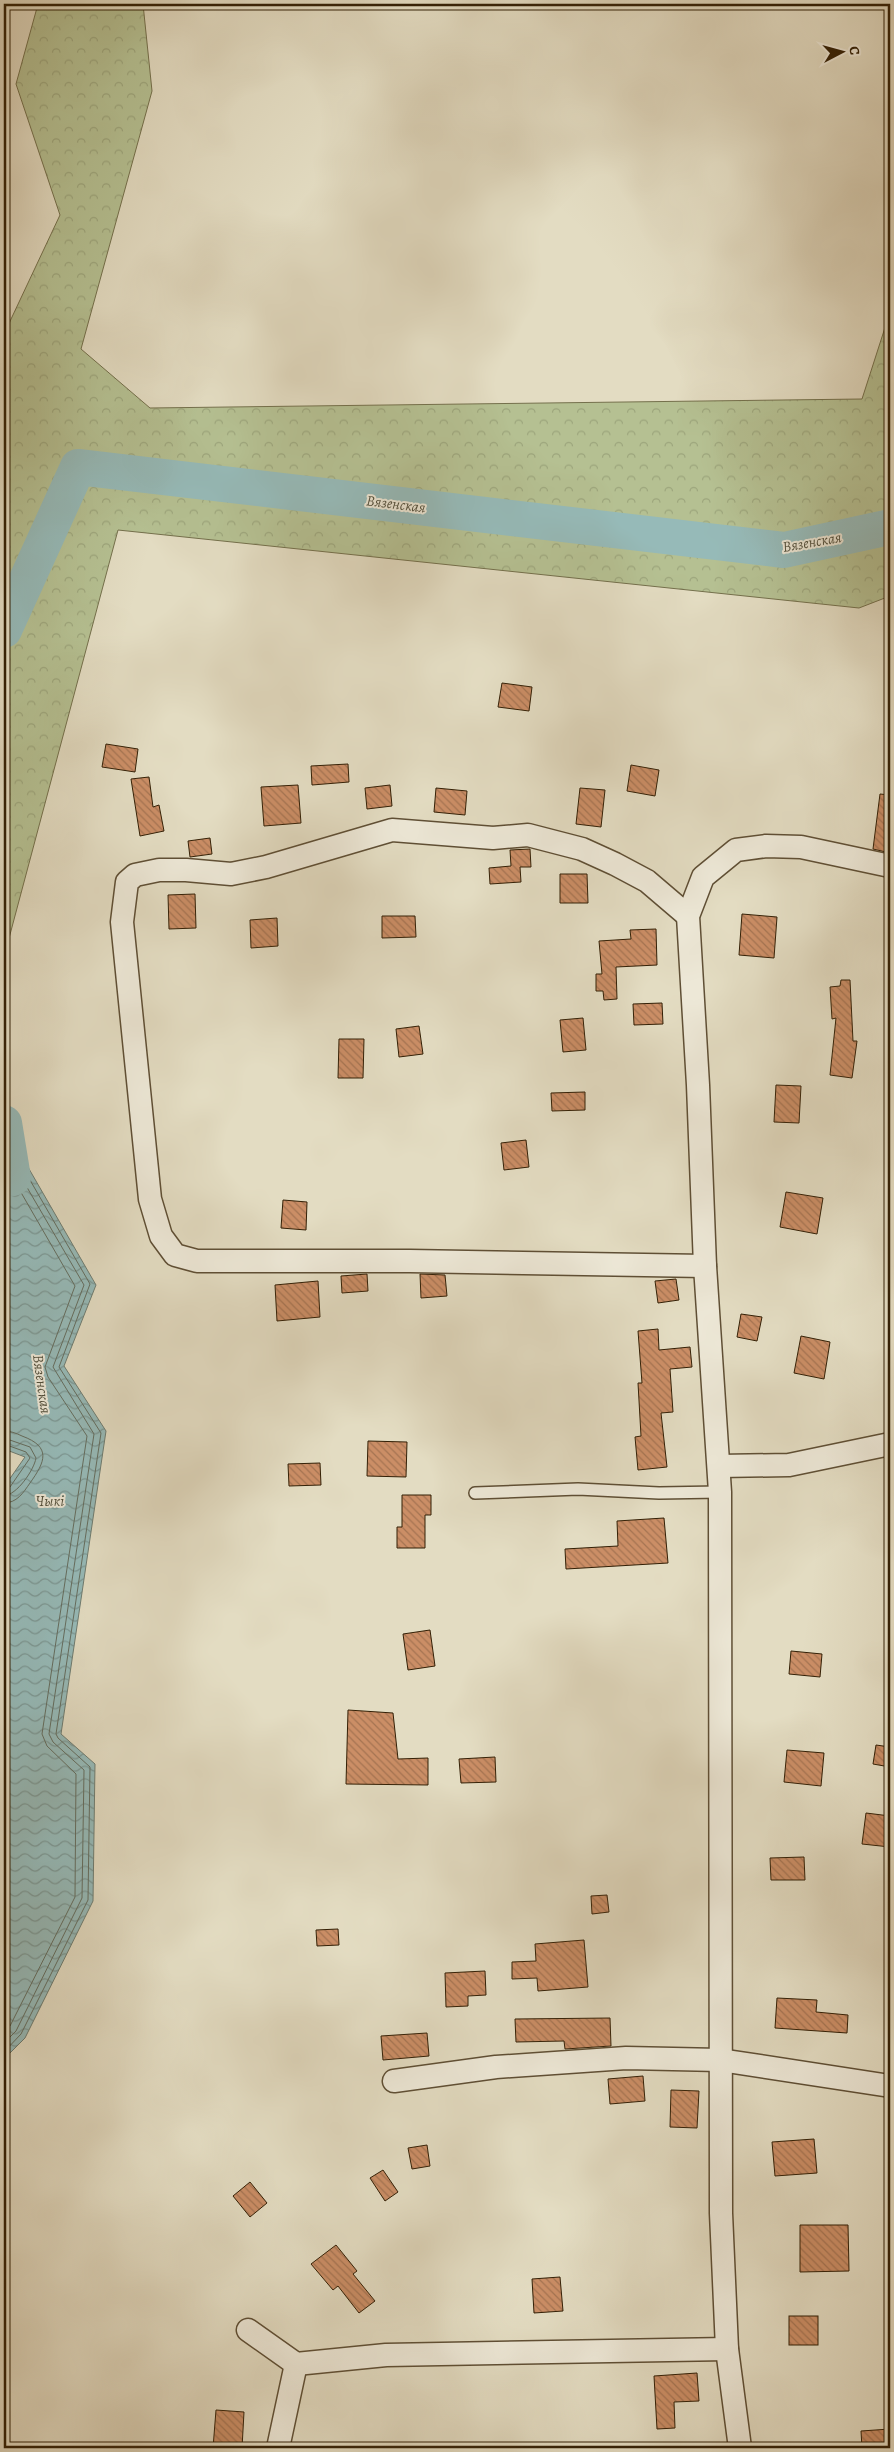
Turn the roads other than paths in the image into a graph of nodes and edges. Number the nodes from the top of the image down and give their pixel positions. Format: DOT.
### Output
graph roads {
  1 [pos="890,866"];
  2 [pos="688,916"];
  3 [pos="705,1266"];
  4 [pos="890,1444"];
  5 [pos="719,1466"];
  6 [pos="720,1492"];
  7 [pos="475,1493"];
  8 [pos="720,2060"];
  9 [pos="394,2080"];
  10 [pos="890,2086"];
  11 [pos="248,2330"];
  12 [pos="727,2349"];
  13 [pos="296,2364"];
  14 [pos="278,2448"];
  15 [pos="740,2448"];
  1 -- 2 [label="street"];
  2 -- 3 [label="street"];
  2 -- 3 [label="street"];
  3 -- 5 [label="street"];
  4 -- 5 [label="street"];
  5 -- 6 [label="street"];
  6 -- 7 [label="lane"];
  6 -- 8 [label="street"];
  8 -- 9 [label="street"];
  8 -- 10 [label="street"];
  8 -- 12 [label="street"];
  11 -- 13 [label="street"];
  12 -- 13 [label="street"];
  12 -- 15 [label="street"];
  13 -- 14 [label="street"];
}
